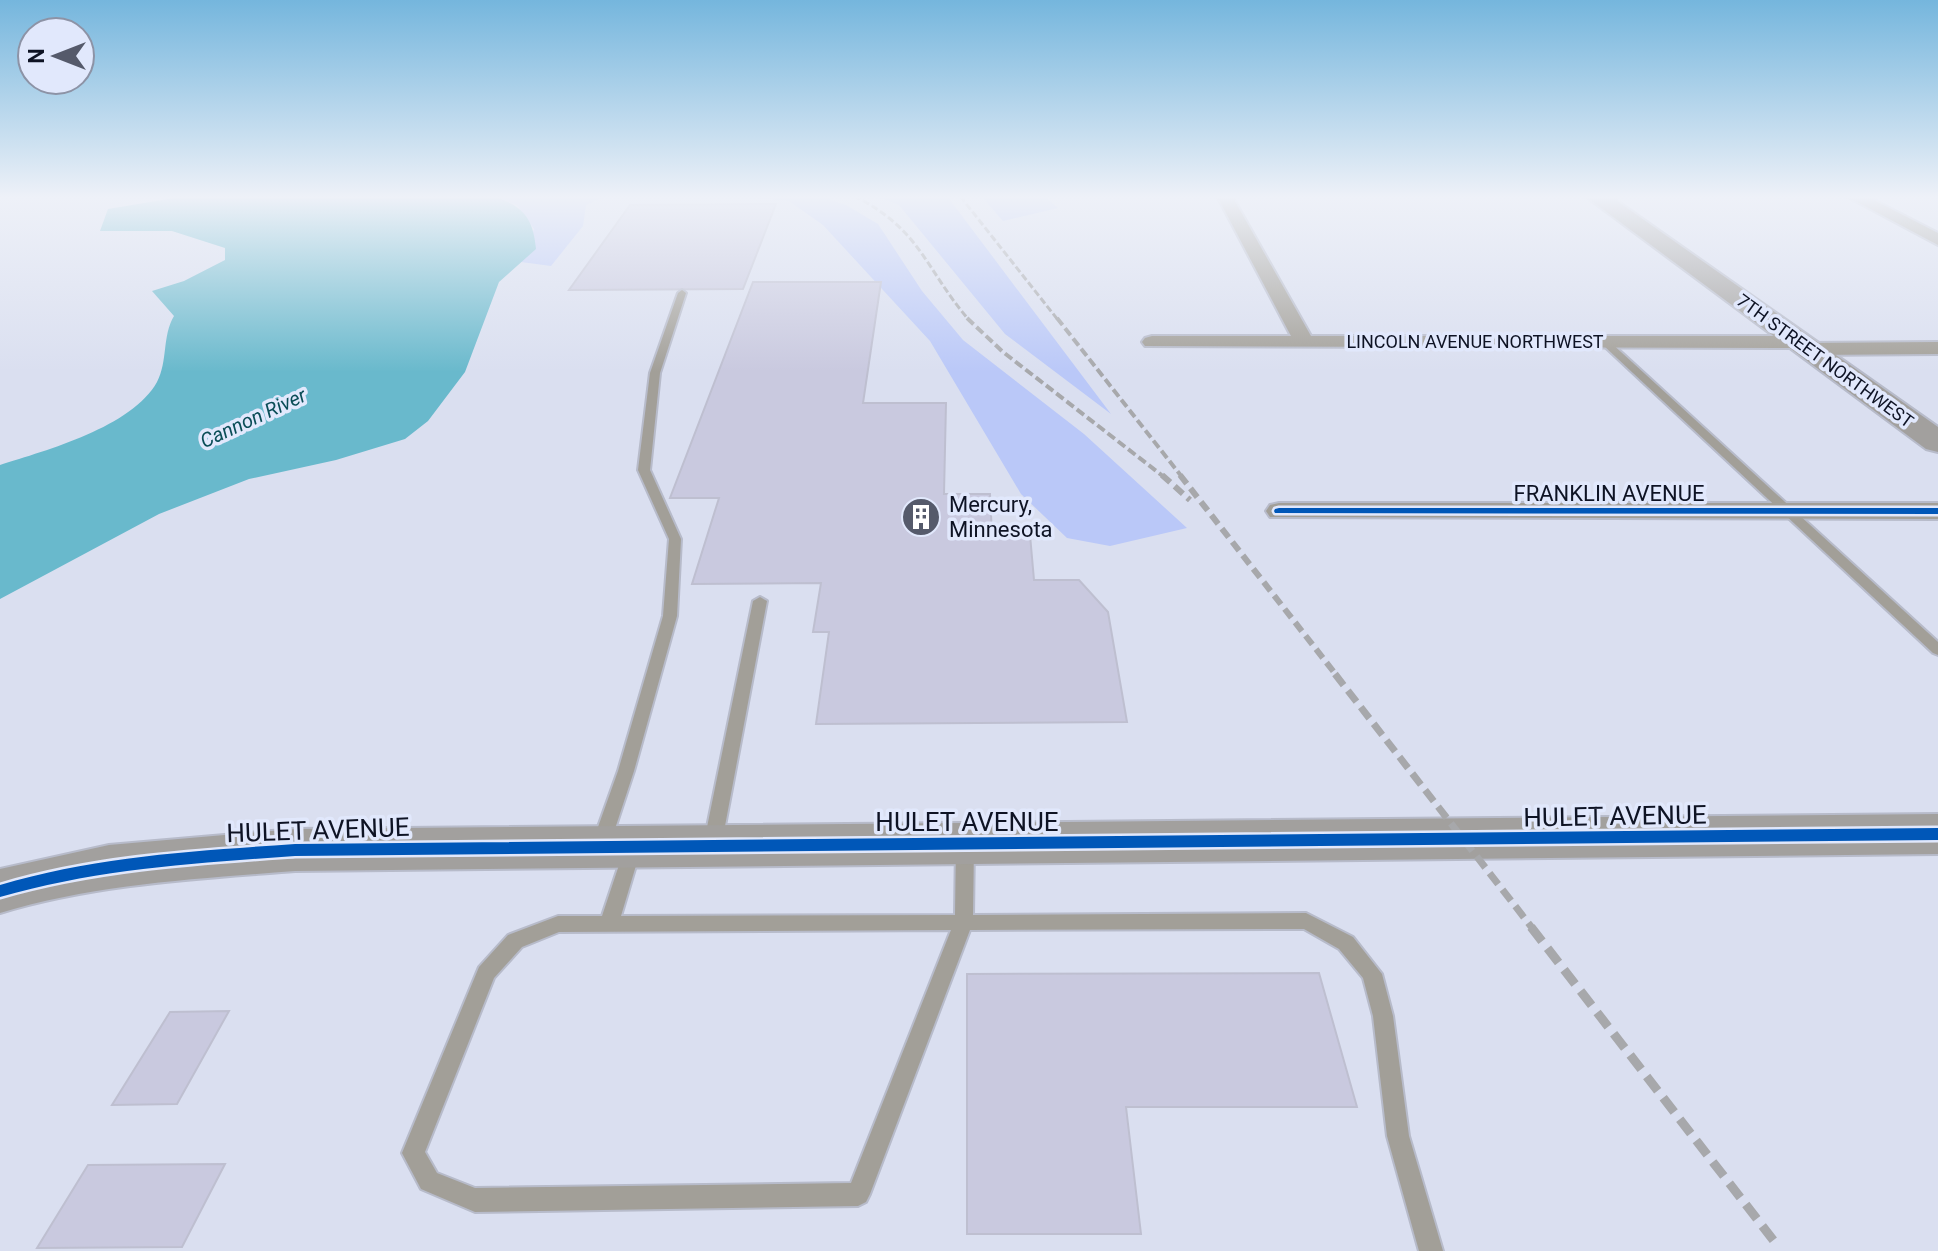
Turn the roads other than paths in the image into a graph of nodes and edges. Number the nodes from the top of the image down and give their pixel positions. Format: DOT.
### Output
graph roads {
  1 [pos="1256,254"];
  2 [pos="1676,254"];
  3 [pos="682,293"];
  4 [pos="1152,342"];
  5 [pos="1304,342"];
  6 [pos="1606,343"];
  7 [pos="1803,345"];
  8 [pos="1938,348"];
  9 [pos="1938,442"];
  10 [pos="1279,511"];
  11 [pos="1938,511"];
  12 [pos="1789,514"];
  13 [pos="760,601"];
  14 [pos="1938,650"];
  15 [pos="1938,834"];
  16 [pos="965,844"];
  17 [pos="616,846"];
  18 [pos="712,846"];
  19 [pos="0,891"];
  20 [pos="964,922"];
  21 [pos="609,924"];
  22 [pos="1431,1251"];
  1 -- 5 [label="street"];
  2 -- 7 [label="street, 7TH STREET NORTHWEST"];
  3 -- 17 [label="lane"];
  4 -- 5 [label="street, LINCOLN AVENUE NORTHWEST"];
  5 -- 6 [label="street, LINCOLN AVENUE NORTHWEST"];
  6 -- 7 [label="street, LINCOLN AVENUE NORTHWEST"];
  6 -- 12 [label="lane"];
  7 -- 8 [label="street, LINCOLN AVENUE NORTHWEST"];
  7 -- 9 [label="street, 7TH STREET NORTHWEST"];
  10 -- 12 [label="street, FRANKLIN AVENUE"];
  11 -- 12 [label="street, FRANKLIN AVENUE"];
  12 -- 14 [label="lane"];
  13 -- 18 [label="lane"];
  15 -- 16 [label="street, HULET AVENUE"];
  16 -- 18 [label="street, HULET AVENUE"];
  16 -- 20 [label="lane"];
  17 -- 18 [label="street, HULET AVENUE"];
  17 -- 19 [label="street, HULET AVENUE"];
  17 -- 21 [label="lane"];
  20 -- 21 [label="lane"];
  20 -- 21 [label="lane"];
  20 -- 22 [label="lane"];
}
